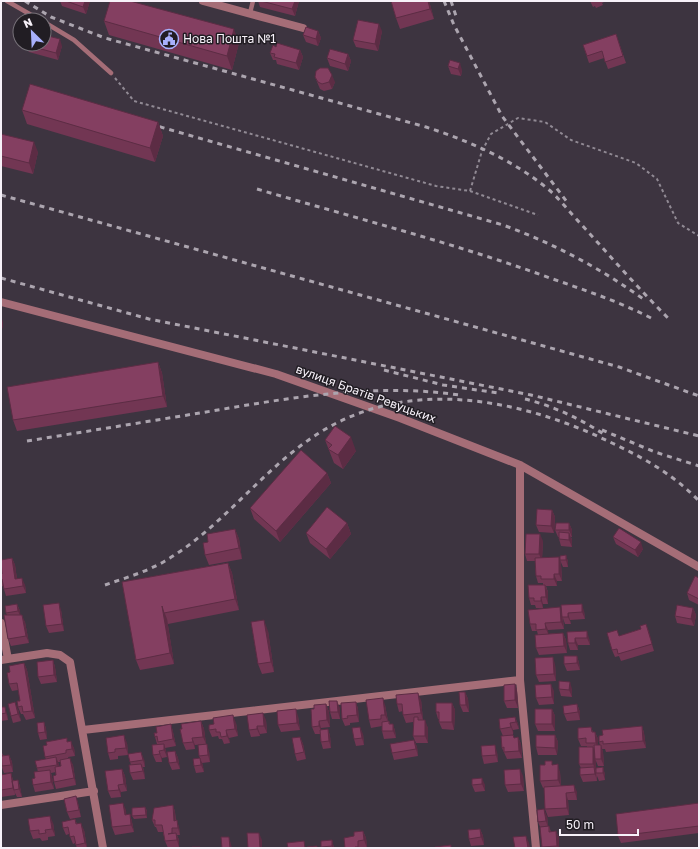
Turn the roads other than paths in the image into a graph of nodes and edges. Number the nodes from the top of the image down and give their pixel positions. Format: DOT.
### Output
graph roads {
  1 [pos="7,1"];
  2 [pos="203,1"];
  3 [pos="253,1"];
  4 [pos="26,12"];
  5 [pos="250,14"];
  6 [pos="52,27"];
  7 [pos="303,28"];
  8 [pos="111,73"];
  9 [pos="1,302"];
  10 [pos="520,465"];
  11 [pos="699,567"];
  12 [pos="1,623"];
  13 [pos="4,659"];
  14 [pos="520,680"];
  15 [pos="83,730"];
  16 [pos="94,791"];
  17 [pos="1,805"];
  18 [pos="103,848"];
  19 [pos="536,848"];
  1 -- 4 [label="lane"];
  2 -- 5 [label="street"];
  3 -- 5 [label="lane"];
  5 -- 7 [label="street"];
  6 -- 8 [label="lane"];
  9 -- 10 [label="street, вулиця Братів Ревуцьких"];
  10 -- 11 [label="street, вулиця Братів Ревуцьких"];
  10 -- 14 [label="street"];
  12 -- 13 [label="street"];
  13 -- 15 [label="street"];
  14 -- 15 [label="street"];
  14 -- 19 [label="street"];
  15 -- 16 [label="street"];
  16 -- 17 [label="street"];
  16 -- 18 [label="street"];
}
